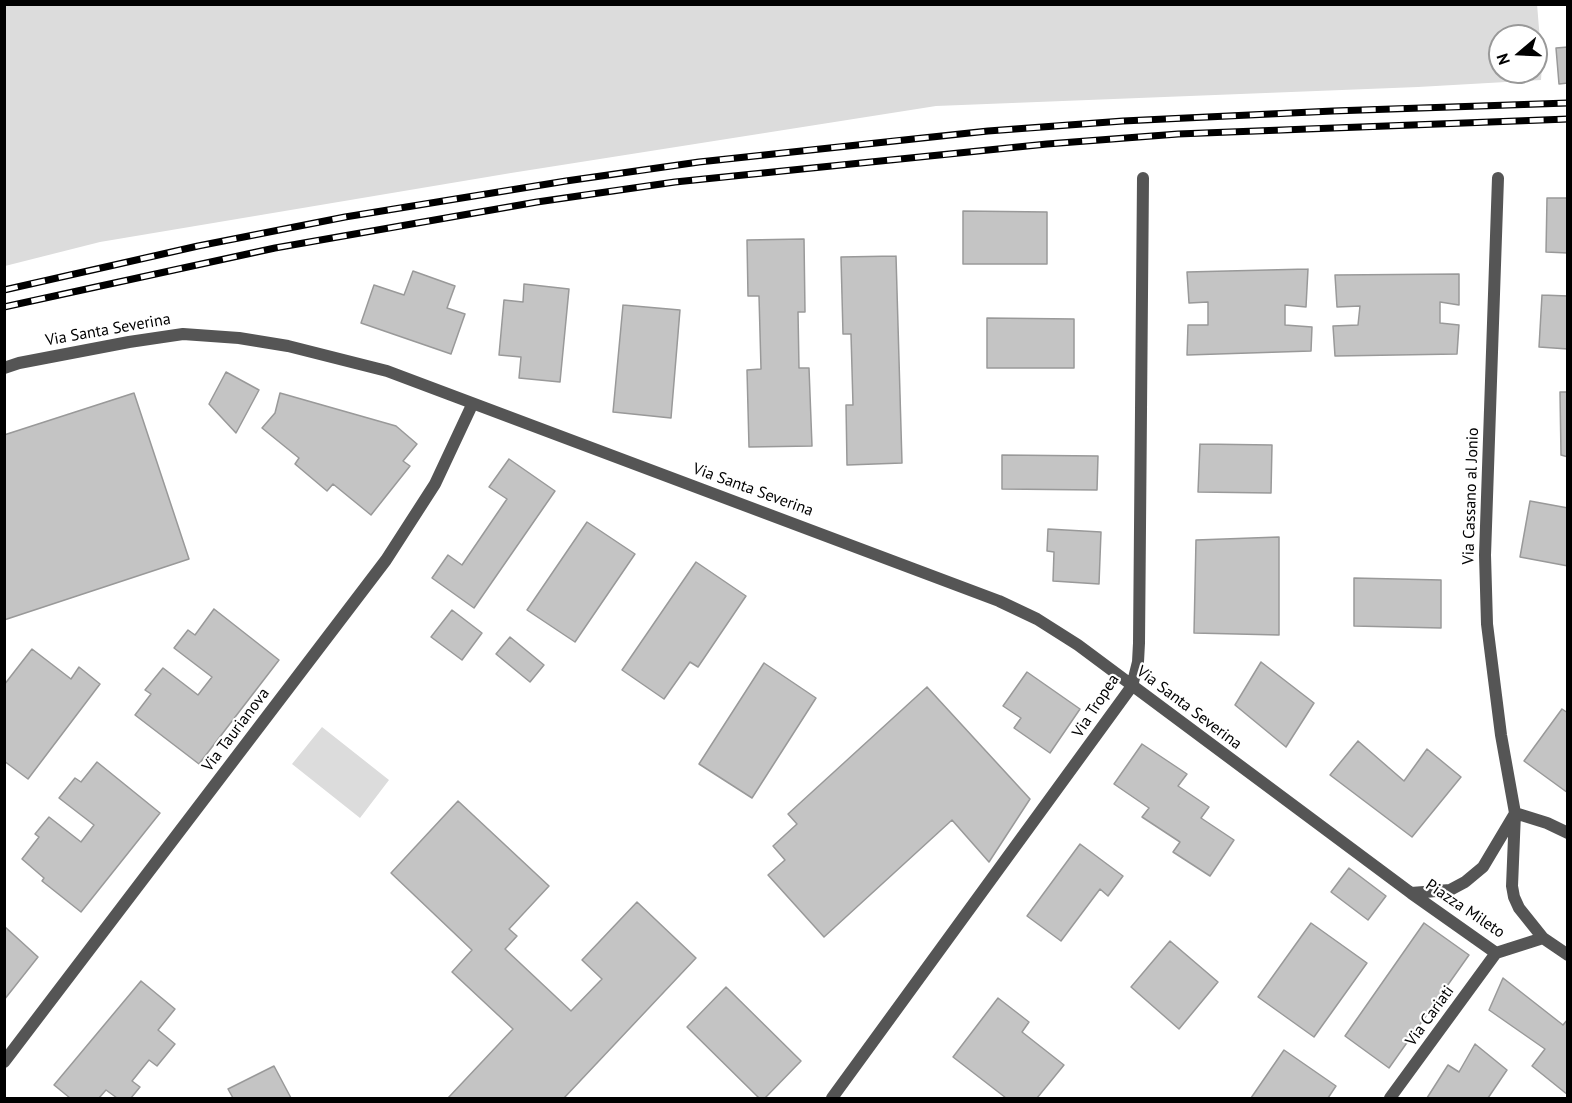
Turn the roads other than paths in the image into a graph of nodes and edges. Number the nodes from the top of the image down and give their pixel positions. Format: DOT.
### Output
graph roads {
  1 [pos="1143,178"];
  2 [pos="1498,178"];
  3 [pos="4,368"];
  4 [pos="472,405"];
  5 [pos="1132,686"];
  6 [pos="1515,813"];
  7 [pos="1568,833"];
  8 [pos="1411,893"];
  9 [pos="1543,938"];
  10 [pos="1496,953"];
  11 [pos="1568,955"];
  12 [pos="4,1062"];
  13 [pos="832,1098"];
  14 [pos="1390,1098"];
  1 -- 5 [label="street, Via Tropea"];
  2 -- 6 [label="street, Via Cassano al Jonio"];
  3 -- 4 [label="street, Via Santa Severina"];
  4 -- 5 [label="street, Via Santa Severina"];
  4 -- 12 [label="street, Via Taurianova"];
  5 -- 8 [label="street, Via Santa Severina"];
  5 -- 13 [label="street, Via Tropea"];
  6 -- 7 [label="street"];
  6 -- 8 [label="street, Piazza Mileto"];
  6 -- 9 [label="street, Piazza Mileto"];
  8 -- 10 [label="street, Piazza Mileto"];
  9 -- 10 [label="street, Piazza Mileto"];
  9 -- 11 [label="street"];
  10 -- 14 [label="street, Via Cariati"];
}
